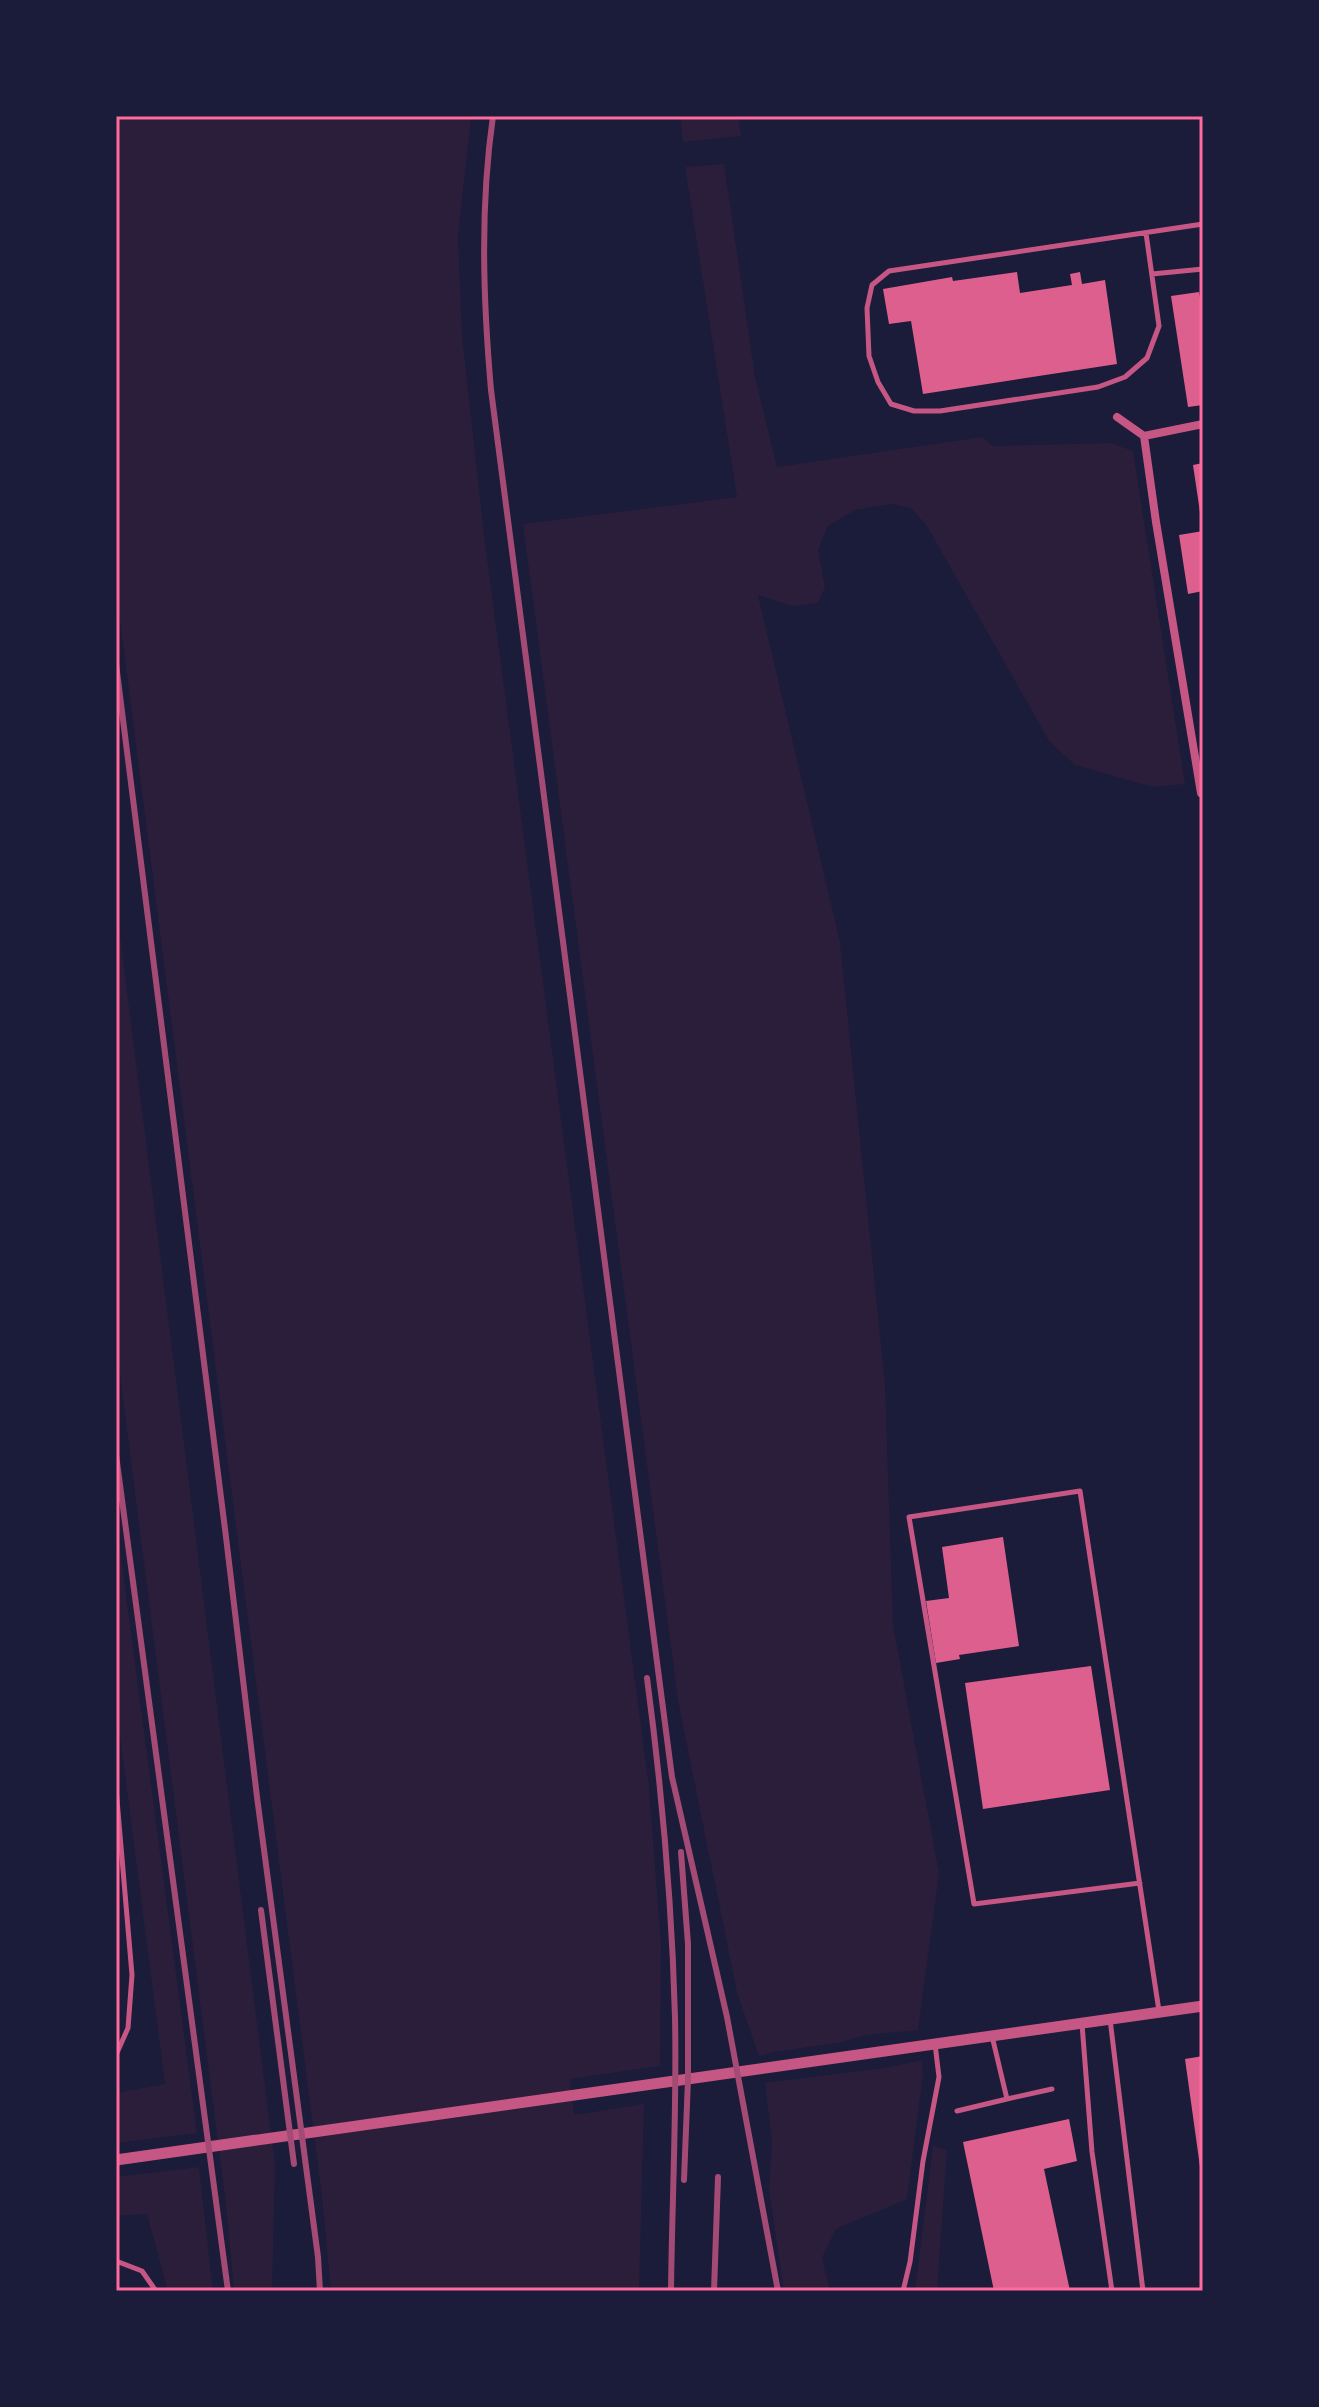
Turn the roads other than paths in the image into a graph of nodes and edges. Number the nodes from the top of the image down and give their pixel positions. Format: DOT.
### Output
graph roads {
  1 [pos="1203,224"];
  2 [pos="1146,233"];
  3 [pos="1203,269"];
  4 [pos="1152,274"];
  5 [pos="1117,417"];
  6 [pos="1203,424"];
  7 [pos="1144,436"];
  8 [pos="1201,793"];
  9 [pos="116,1788"];
  10 [pos="1140,1883"];
  11 [pos="1203,2006"];
  12 [pos="1159,2012"];
  13 [pos="1110,2018"];
  14 [pos="1082,2023"];
  15 [pos="992,2035"];
  16 [pos="935,2043"];
  17 [pos="116,2055"];
  18 [pos="1052,2089"];
  19 [pos="1007,2099"];
  20 [pos="957,2111"];
  21 [pos="116,2160"];
  22 [pos="116,2261"];
  23 [pos="156,2291"];
  24 [pos="903,2291"];
  25 [pos="1112,2291"];
  26 [pos="1143,2291"];
  1 -- 2 [label="lane"];
  2 -- 4 [label="lane"];
  2 -- 4 [label="lane"];
  3 -- 4 [label="lane"];
  5 -- 7 [label="street"];
  6 -- 7 [label="street"];
  7 -- 8 [label="street"];
  9 -- 17 [label="lane"];
  10 -- 10 [label="lane"];
  10 -- 12 [label="lane"];
  11 -- 12 [label="street"];
  12 -- 13 [label="street"];
  13 -- 14 [label="street"];
  13 -- 26 [label="lane"];
  14 -- 15 [label="street"];
  14 -- 25 [label="lane"];
  15 -- 16 [label="street"];
  15 -- 19 [label="lane"];
  16 -- 21 [label="street"];
  16 -- 24 [label="lane"];
  18 -- 19 [label="lane"];
  19 -- 20 [label="lane"];
  22 -- 23 [label="lane"];
}
